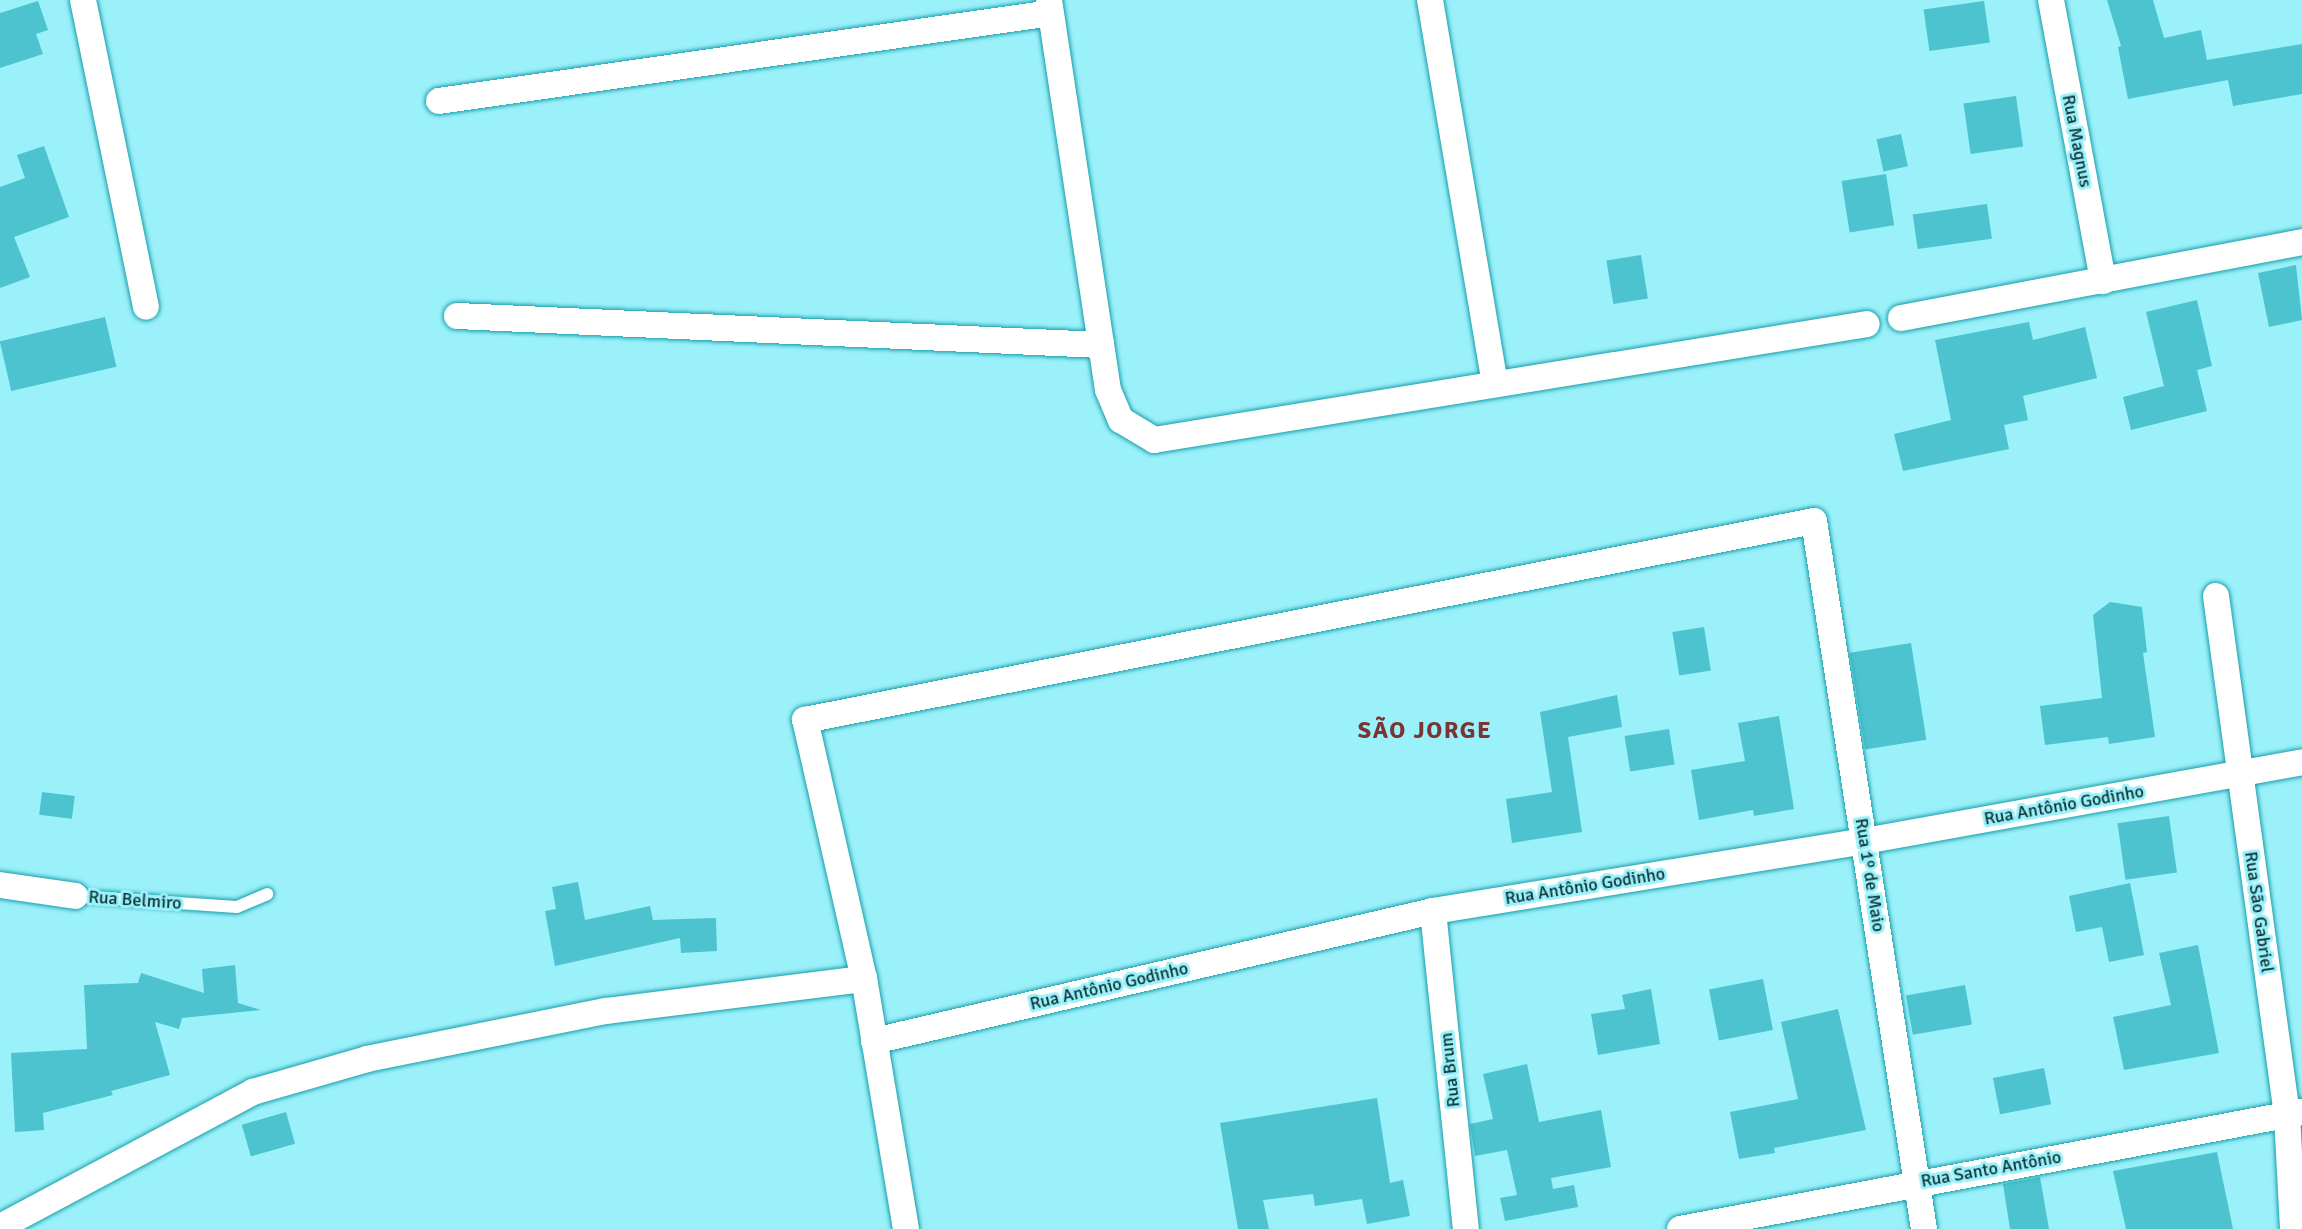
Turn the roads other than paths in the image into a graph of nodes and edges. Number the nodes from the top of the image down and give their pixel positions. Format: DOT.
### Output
graph roads {
  1 [pos="83,0"];
  2 [pos="1430,0"];
  3 [pos="2050,0"];
  4 [pos="1050,7"];
  5 [pos="439,101"];
  6 [pos="2302,242"];
  7 [pos="2103,281"];
  8 [pos="146,307"];
  9 [pos="457,316"];
  10 [pos="1900,318"];
  11 [pos="1867,324"];
  12 [pos="1101,345"];
  13 [pos="1495,384"];
  14 [pos="2217,596"];
  15 [pos="2302,762"];
  16 [pos="2240,774"];
  17 [pos="1865,841"];
  18 [pos="0,885"];
  19 [pos="267,894"];
  20 [pos="75,896"];
  21 [pos="1433,911"];
  22 [pos="864,979"];
  23 [pos="874,1041"];
  24 [pos="2295,1114"];
  25 [pos="1917,1183"];
  26 [pos="0,1227"];
  27 [pos="906,1229"];
  28 [pos="1466,1229"];
  29 [pos="1680,1229"];
  30 [pos="1924,1229"];
  31 [pos="2293,1229"];
  1 -- 8 [label="street"];
  2 -- 13 [label="street"];
  3 -- 7 [label="street, Rua Magnus"];
  4 -- 5 [label="street"];
  4 -- 12 [label="street"];
  6 -- 7 [label="street"];
  7 -- 10 [label="street"];
  9 -- 12 [label="street"];
  11 -- 13 [label="street"];
  12 -- 13 [label="street"];
  14 -- 16 [label="street, Rua São Gabriel"];
  15 -- 16 [label="street, Rua Antônio Godinho"];
  16 -- 17 [label="street, Rua Antônio Godinho"];
  16 -- 24 [label="street, Rua São Gabriel"];
  17 -- 21 [label="street, Rua Antônio Godinho"];
  17 -- 22 [label="street, Rua 1º de Maio"];
  17 -- 25 [label="street, Rua 1º de Maio"];
  18 -- 20 [label="street, Rua Belmiro"];
  19 -- 20 [label="lane, Rua Belmiro"];
  21 -- 23 [label="street, Rua Antônio Godinho"];
  21 -- 28 [label="street, Rua Brum"];
  22 -- 23 [label="street"];
  22 -- 26 [label="street"];
  23 -- 27 [label="street"];
  24 -- 25 [label="street, Rua Santo Antônio"];
  24 -- 31 [label="street, Rua São Gabriel"];
  25 -- 29 [label="street, Rua Santo Antônio"];
  25 -- 30 [label="street, Rua 1º de Maio"];
}
